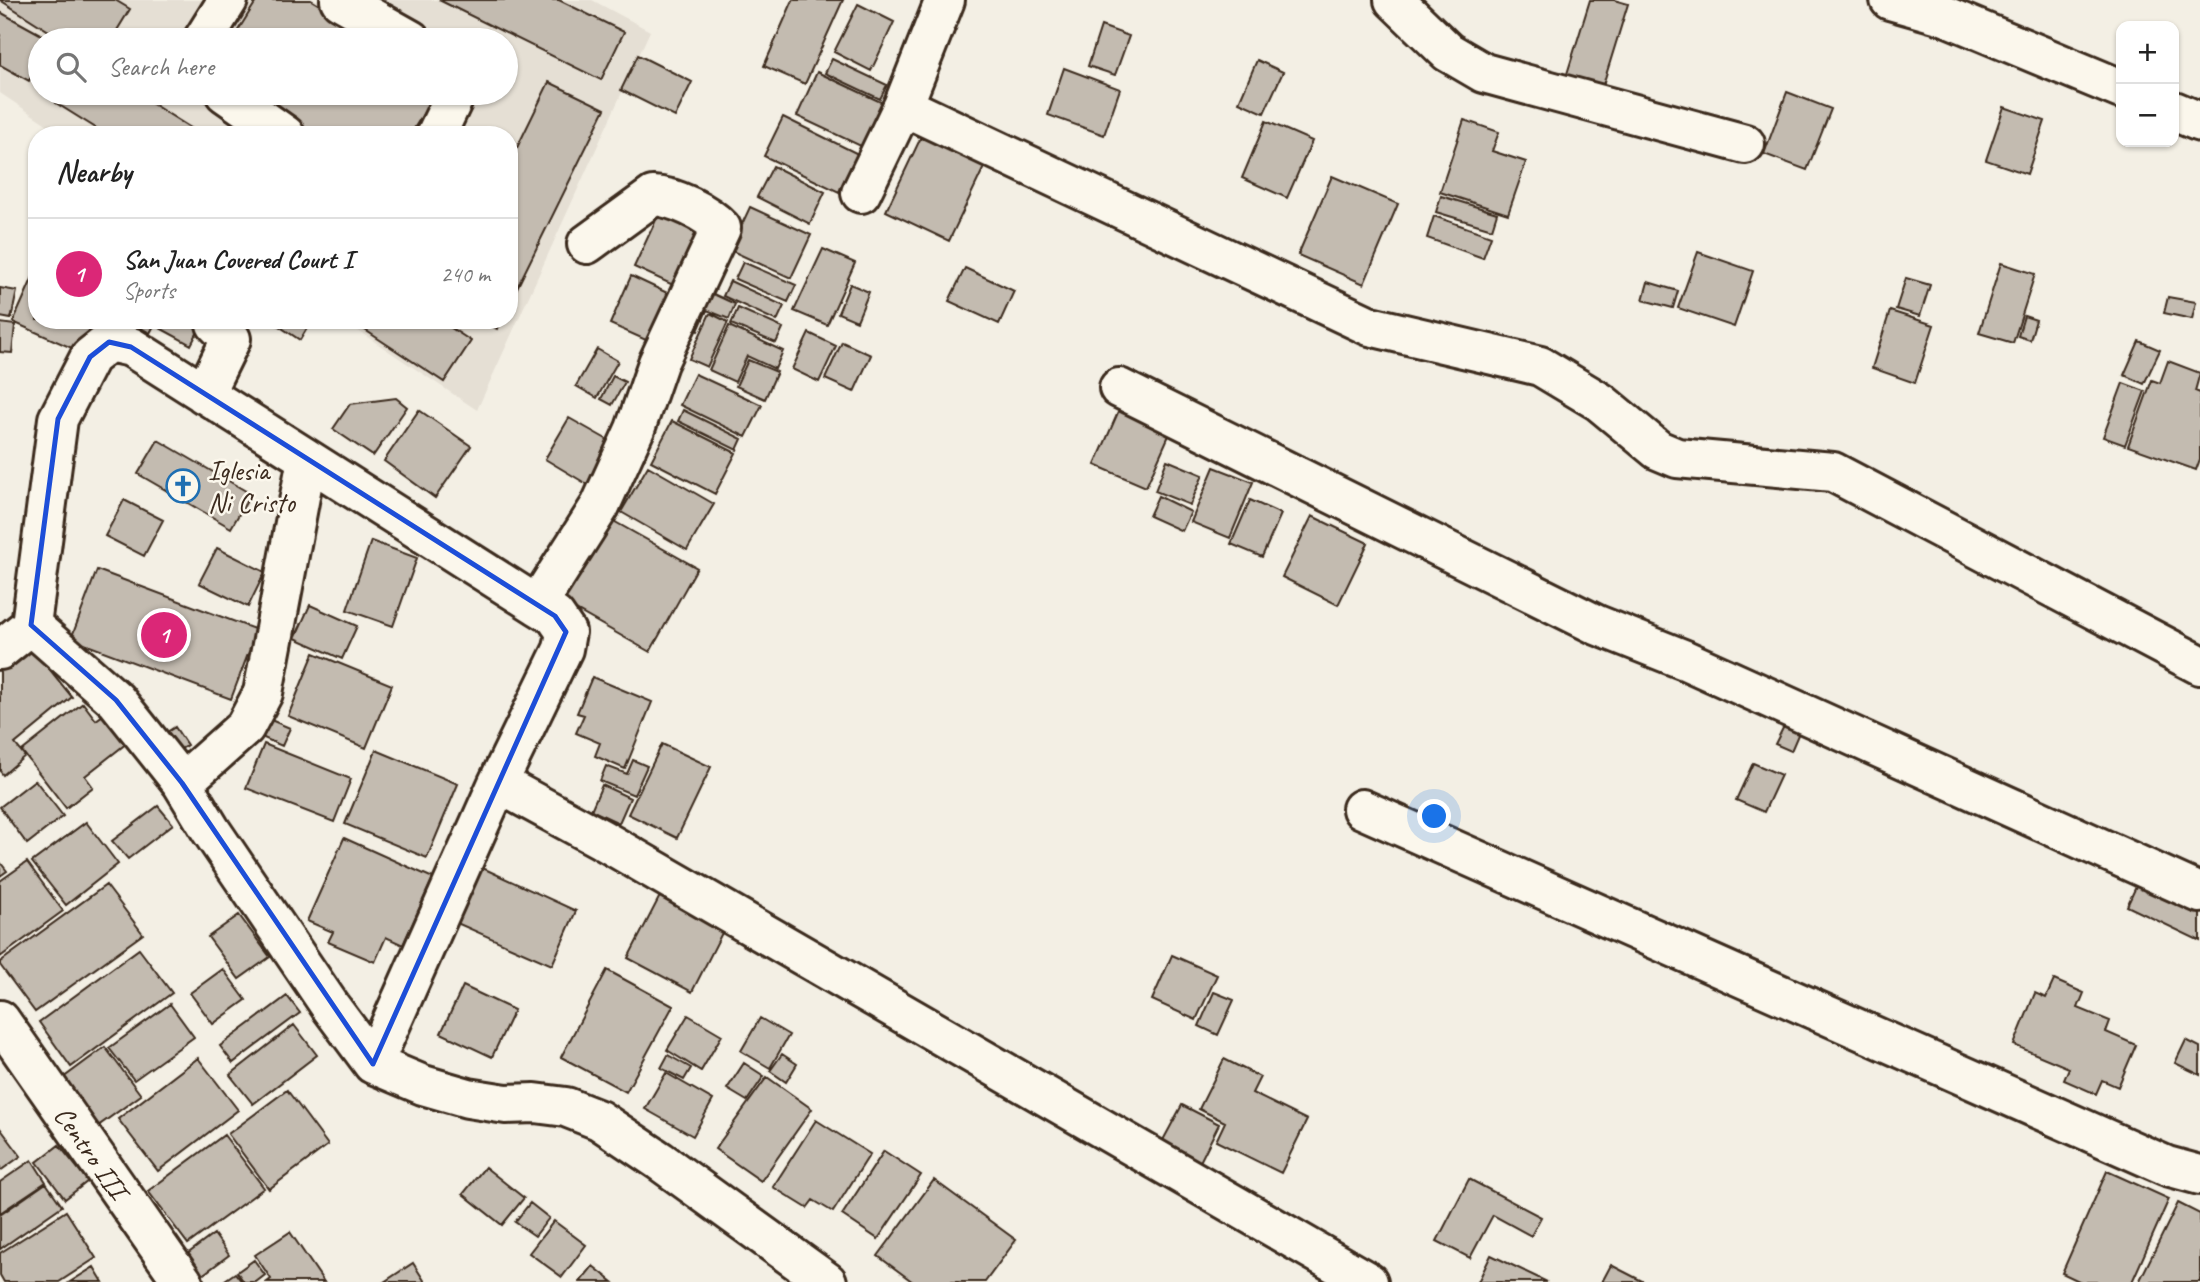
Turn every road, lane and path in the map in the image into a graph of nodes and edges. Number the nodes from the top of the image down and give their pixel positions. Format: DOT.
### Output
graph roads {
  1 [pos="228,0"];
  2 [pos="340,0"];
  3 [pos="945,0"];
  4 [pos="1394,0"];
  5 [pos="1890,0"];
  6 [pos="210,28"];
  7 [pos="390,28"];
  8 [pos="2116,87"];
  9 [pos="242,105"];
  10 [pos="450,105"];
  11 [pos="903,106"];
  12 [pos="2179,113"];
  13 [pos="2200,122"];
  14 [pos="272,126"];
  15 [pos="440,126"];
  16 [pos="1745,144"];
  17 [pos="861,193"];
  18 [pos="587,244"];
  19 [pos="221,329"];
  20 [pos="1119,388"];
  21 [pos="204,394"];
  22 [pos="306,459"];
  23 [pos="537,605"];
  24 [pos="31,625"];
  25 [pos="0,650"];
  26 [pos="2200,665"];
  27 [pos="182,783"];
  28 [pos="498,783"];
  29 [pos="1362,808"];
  30 [pos="2200,893"];
  31 [pos="0,1020"];
  32 [pos="373,1064"];
  33 [pos="2200,1175"];
  34 [pos="183,1282"];
  35 [pos="827,1282"];
  36 [pos="1368,1282"];
  1 -- 6 [label="street"];
  2 -- 7 [label="street"];
  3 -- 11 [label="street"];
  4 -- 16 [label="street"];
  5 -- 8 [label="street"];
  9 -- 14 [label="street"];
  10 -- 15 [label="street"];
  11 -- 17 [label="street"];
  11 -- 26 [label="street"];
  12 -- 13 [label="street"];
  18 -- 23 [label="street"];
  19 -- 21 [label="street"];
  20 -- 30 [label="street"];
  21 -- 22 [label="street"];
  21 -- 24 [label="street"];
  22 -- 23 [label="street"];
  22 -- 27 [label="street"];
  23 -- 28 [label="street"];
  24 -- 25 [label="street"];
  24 -- 27 [label="street"];
  27 -- 32 [label="street"];
  28 -- 32 [label="street"];
  28 -- 36 [label="street"];
  29 -- 33 [label="street"];
  31 -- 34 [label="street, Centro III"];
  32 -- 35 [label="street"];
}
